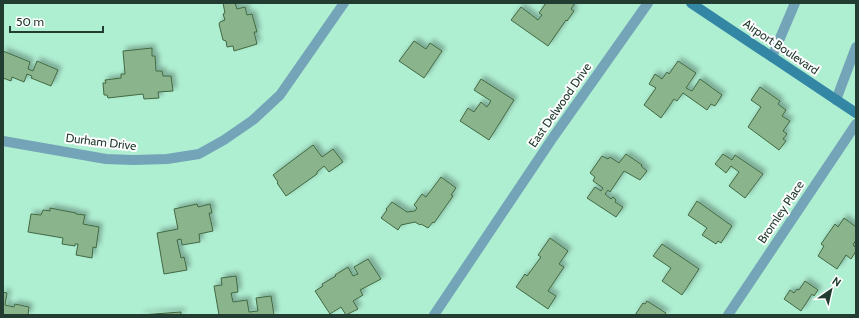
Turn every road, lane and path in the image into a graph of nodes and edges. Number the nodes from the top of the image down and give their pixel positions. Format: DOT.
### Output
graph roads {
  1 [pos="344,3"];
  2 [pos="648,3"];
  3 [pos="692,3"];
  4 [pos="795,3"];
  5 [pos="856,47"];
  6 [pos="772,57"];
  7 [pos="836,100"];
  8 [pos="856,113"];
  9 [pos="856,124"];
  10 [pos="3,141"];
  11 [pos="434,315"];
  12 [pos="728,315"];
  1 -- 10 [label="street, Durham Drive"];
  2 -- 11 [label="street, East Delwood Drive"];
  3 -- 6 [label="main road, Airport Boulevard"];
  4 -- 6 [label="street"];
  5 -- 7 [label="street"];
  6 -- 7 [label="main road, Airport Boulevard"];
  7 -- 8 [label="main road, Airport Boulevard"];
  9 -- 12 [label="street, Bromley Place"];
}
